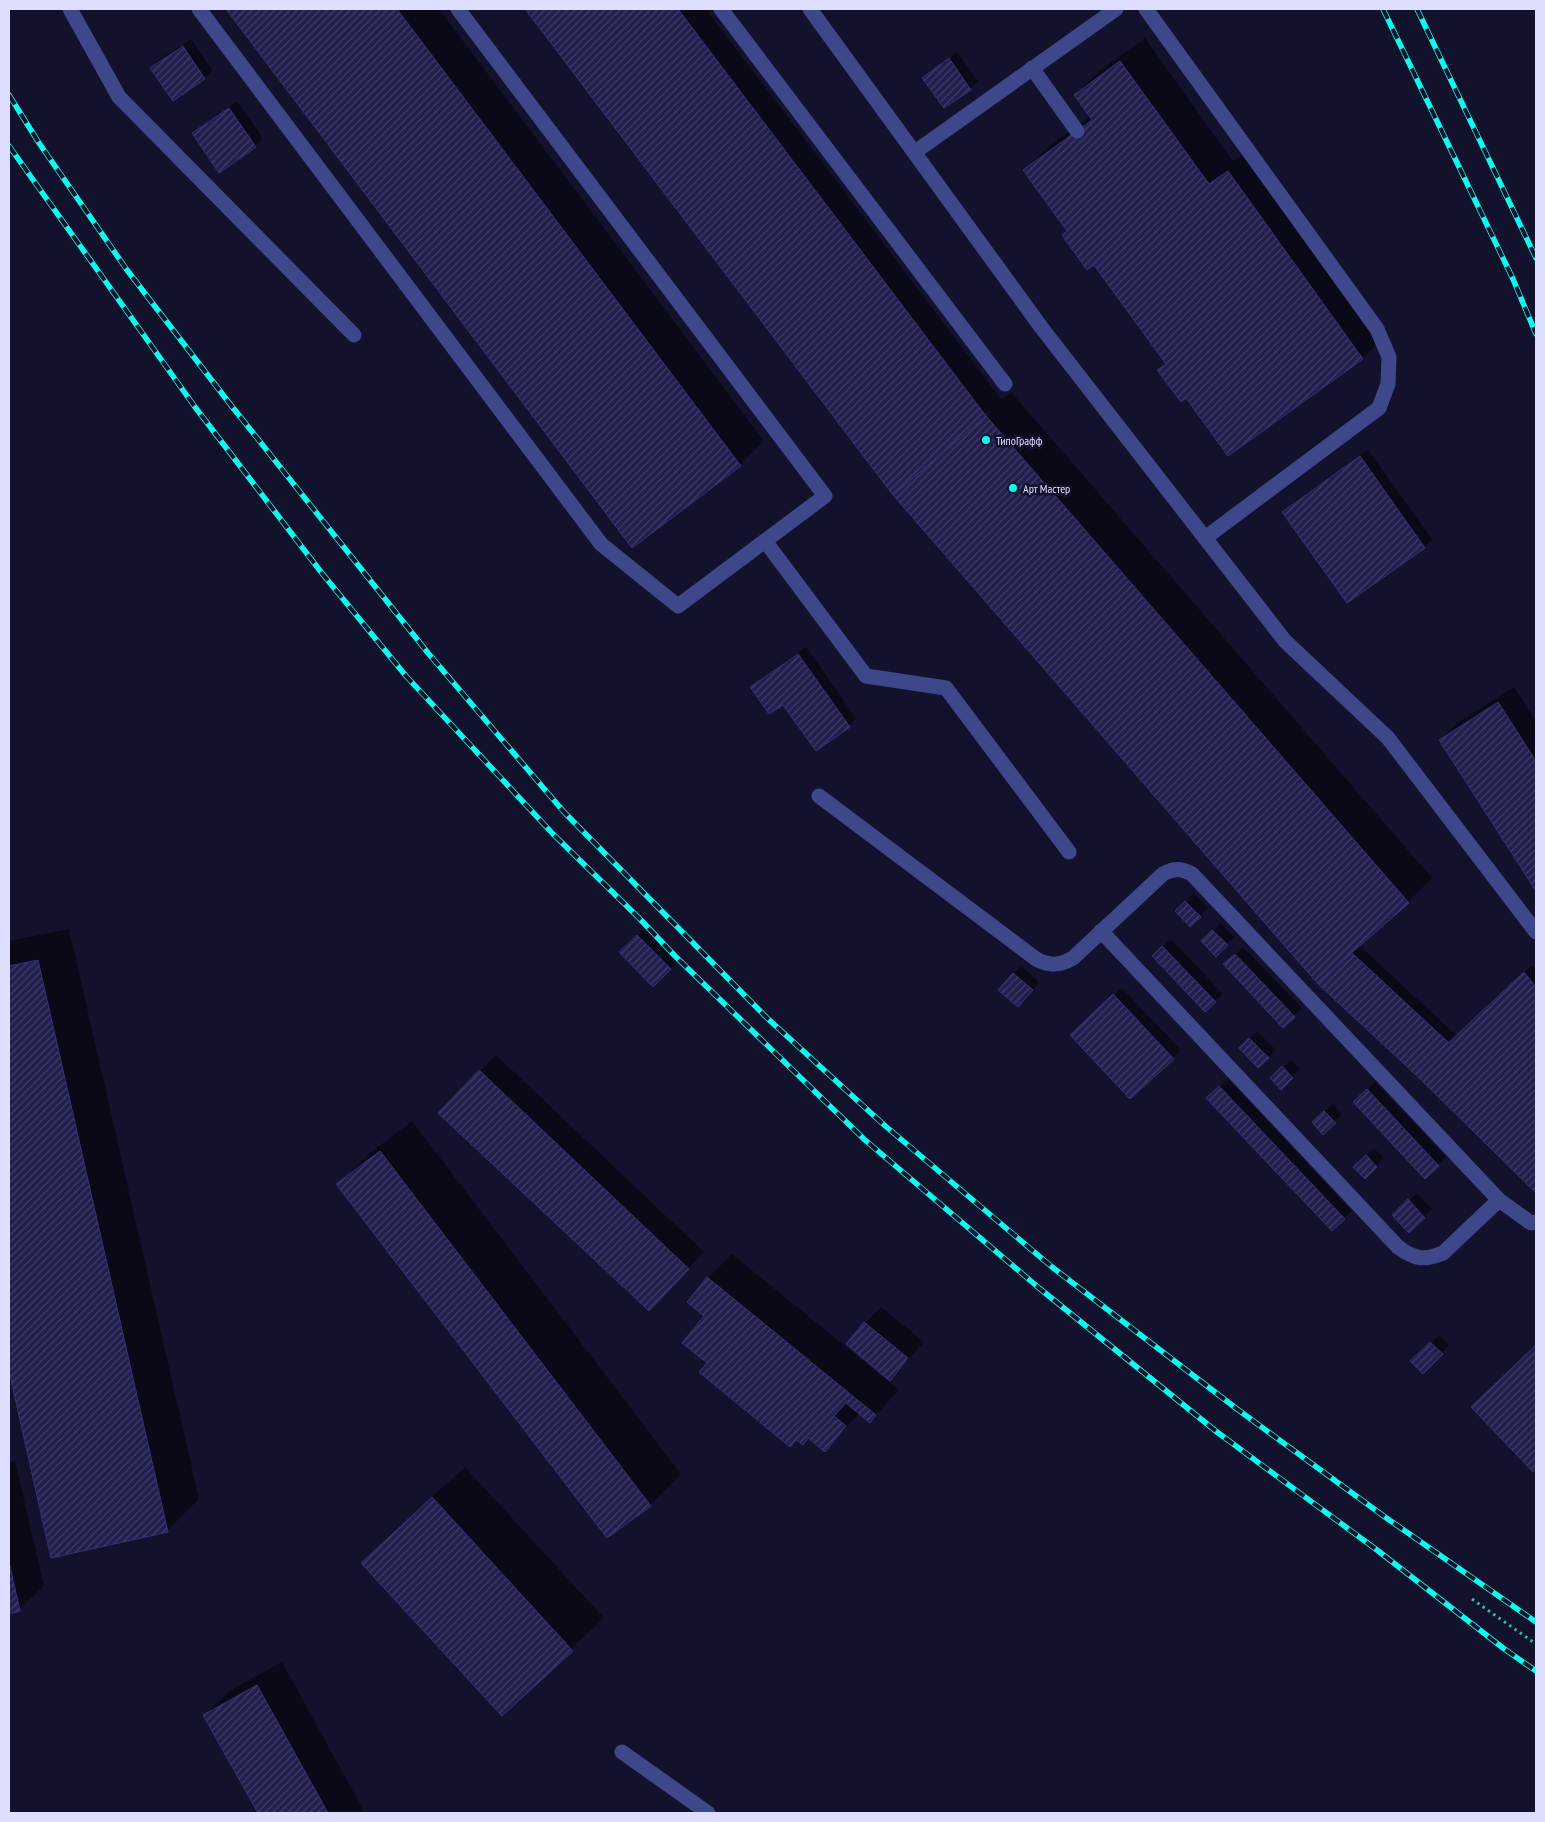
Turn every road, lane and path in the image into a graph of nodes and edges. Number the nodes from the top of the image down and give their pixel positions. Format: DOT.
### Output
graph roads {
  1 [pos="70,9"];
  2 [pos="199,9"];
  3 [pos="458,9"];
  4 [pos="721,9"];
  5 [pos="810,9"];
  6 [pos="1116,9"];
  7 [pos="1146,9"];
  8 [pos="1032,68"];
  9 [pos="1077,131"];
  10 [pos="915,152"];
  11 [pos="354,335"];
  12 [pos="1005,384"];
  13 [pos="1205,538"];
  14 [pos="764,542"];
  15 [pos="820,796"];
  16 [pos="1069,852"];
  17 [pos="1101,932"];
  18 [pos="1536,932"];
  19 [pos="1499,1200"];
  20 [pos="1536,1222"];
  21 [pos="1472,1599"];
  22 [pos="1536,1644"];
  23 [pos="622,1752"];
  24 [pos="708,1813"];
  1 -- 11 [label="lane"];
  2 -- 14 [label="lane"];
  3 -- 14 [label="lane"];
  4 -- 12 [label="lane"];
  5 -- 10 [label="lane"];
  6 -- 8 [label="lane"];
  7 -- 13 [label="lane"];
  8 -- 9 [label="lane"];
  8 -- 10 [label="lane"];
  10 -- 13 [label="lane"];
  13 -- 18 [label="lane"];
  14 -- 16 [label="lane"];
  15 -- 17 [label="lane"];
  17 -- 19 [label="lane"];
  17 -- 19 [label="lane"];
  19 -- 20 [label="lane"];
  21 -- 22 [label="path"];
  23 -- 24 [label="lane"];
}
